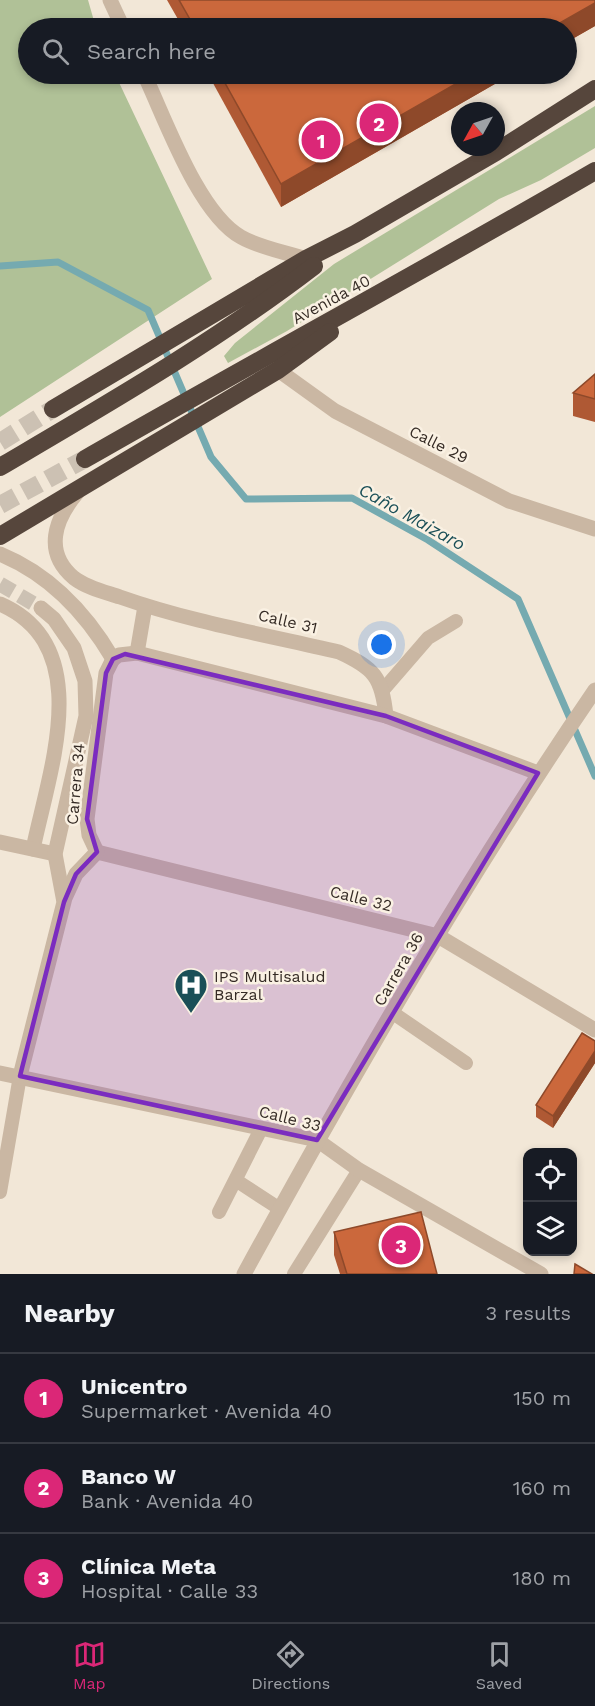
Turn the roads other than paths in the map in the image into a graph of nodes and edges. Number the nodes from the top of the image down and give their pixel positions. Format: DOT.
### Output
graph roads {
  1 [pos="110,0"];
  2 [pos="118,18"];
  3 [pos="149,84"];
  4 [pos="595,89"];
  5 [pos="595,171"];
  6 [pos="355,234"];
  7 [pos="306,259"];
  8 [pos="388,291"];
  9 [pos="278,370"];
  10 [pos="53,409"];
  11 [pos="85,459"];
  12 [pos="0,467"];
  13 [pos="83,485"];
  14 [pos="595,529"];
  15 [pos="0,536"];
  16 [pos="0,554"];
  17 [pos="0,604"];
  18 [pos="145,606"];
  19 [pos="41,608"];
  20 [pos="456,621"];
  21 [pos="137,653"];
  22 [pos="113,659"];
  23 [pos="383,690"];
  24 [pos="595,690"];
  25 [pos="386,716"];
  26 [pos="538,773"];
  27 [pos="0,842"];
  28 [pos="33,849"];
  29 [pos="97,852"];
  30 [pos="55,854"];
  31 [pos="63,902"];
  32 [pos="438,936"];
  33 [pos="393,1013"];
  34 [pos="595,1030"];
  35 [pos="466,1063"];
  36 [pos="0,1073"];
  37 [pos="20,1076"];
  38 [pos="261,1129"];
  39 [pos="317,1140"];
  40 [pos="359,1170"];
  41 [pos="237,1181"];
  42 [pos="0,1192"];
  43 [pos="280,1209"];
  44 [pos="219,1212"];
  45 [pos="244,1274"];
  46 [pos="294,1274"];
  47 [pos="542,1274"];
  1 -- 2 [label="street"];
  3 -- 7 [label="street"];
  4 -- 6 [label="highway, Avenida 40"];
  5 -- 8 [label="highway, Avenida 40"];
  6 -- 7 [label="highway, Avenida 40"];
  6 -- 12 [label="highway, Avenida 40"];
  7 -- 10 [label="highway, Avenida 40"];
  8 -- 9 [label="highway"];
  8 -- 11 [label="highway, Avenida 40"];
  9 -- 13 [label="highway"];
  9 -- 14 [label="street, Calle 29"];
  13 -- 15 [label="highway"];
  13 -- 18 [label="street, Calle 31"];
  16 -- 22 [label="street"];
  17 -- 28 [label="street"];
  18 -- 21 [label="street"];
  18 -- 23 [label="street, Calle 31"];
  19 -- 30 [label="street"];
  20 -- 23 [label="lane"];
  21 -- 22 [label="street"];
  21 -- 25 [label="street"];
  22 -- 29 [label="street, Carrera 34"];
  23 -- 25 [label="street, Calle 31"];
  24 -- 26 [label="street, Carrera 36"];
  25 -- 26 [label="street"];
  26 -- 32 [label="street, Carrera 36"];
  27 -- 28 [label="street"];
  28 -- 30 [label="street"];
  29 -- 31 [label="street"];
  29 -- 32 [label="street, Calle 32"];
  30 -- 31 [label="street"];
  31 -- 37 [label="street"];
  32 -- 33 [label="street, Carrera 36"];
  32 -- 34 [label="street, Calle 32"];
  33 -- 35 [label="lane"];
  33 -- 39 [label="street, Carrera 36"];
  36 -- 37 [label="street, Calle 33"];
  37 -- 38 [label="street, Calle 33"];
  37 -- 42 [label="lane"];
  38 -- 39 [label="street, Calle 33"];
  38 -- 41 [label="lane"];
  39 -- 40 [label="street, Calle 33"];
  39 -- 43 [label="street, Carrera 36"];
  40 -- 46 [label="lane"];
  40 -- 47 [label="street, Calle 33"];
  41 -- 43 [label="lane"];
  41 -- 44 [label="lane"];
  43 -- 45 [label="street, Carrera 36"];
}
